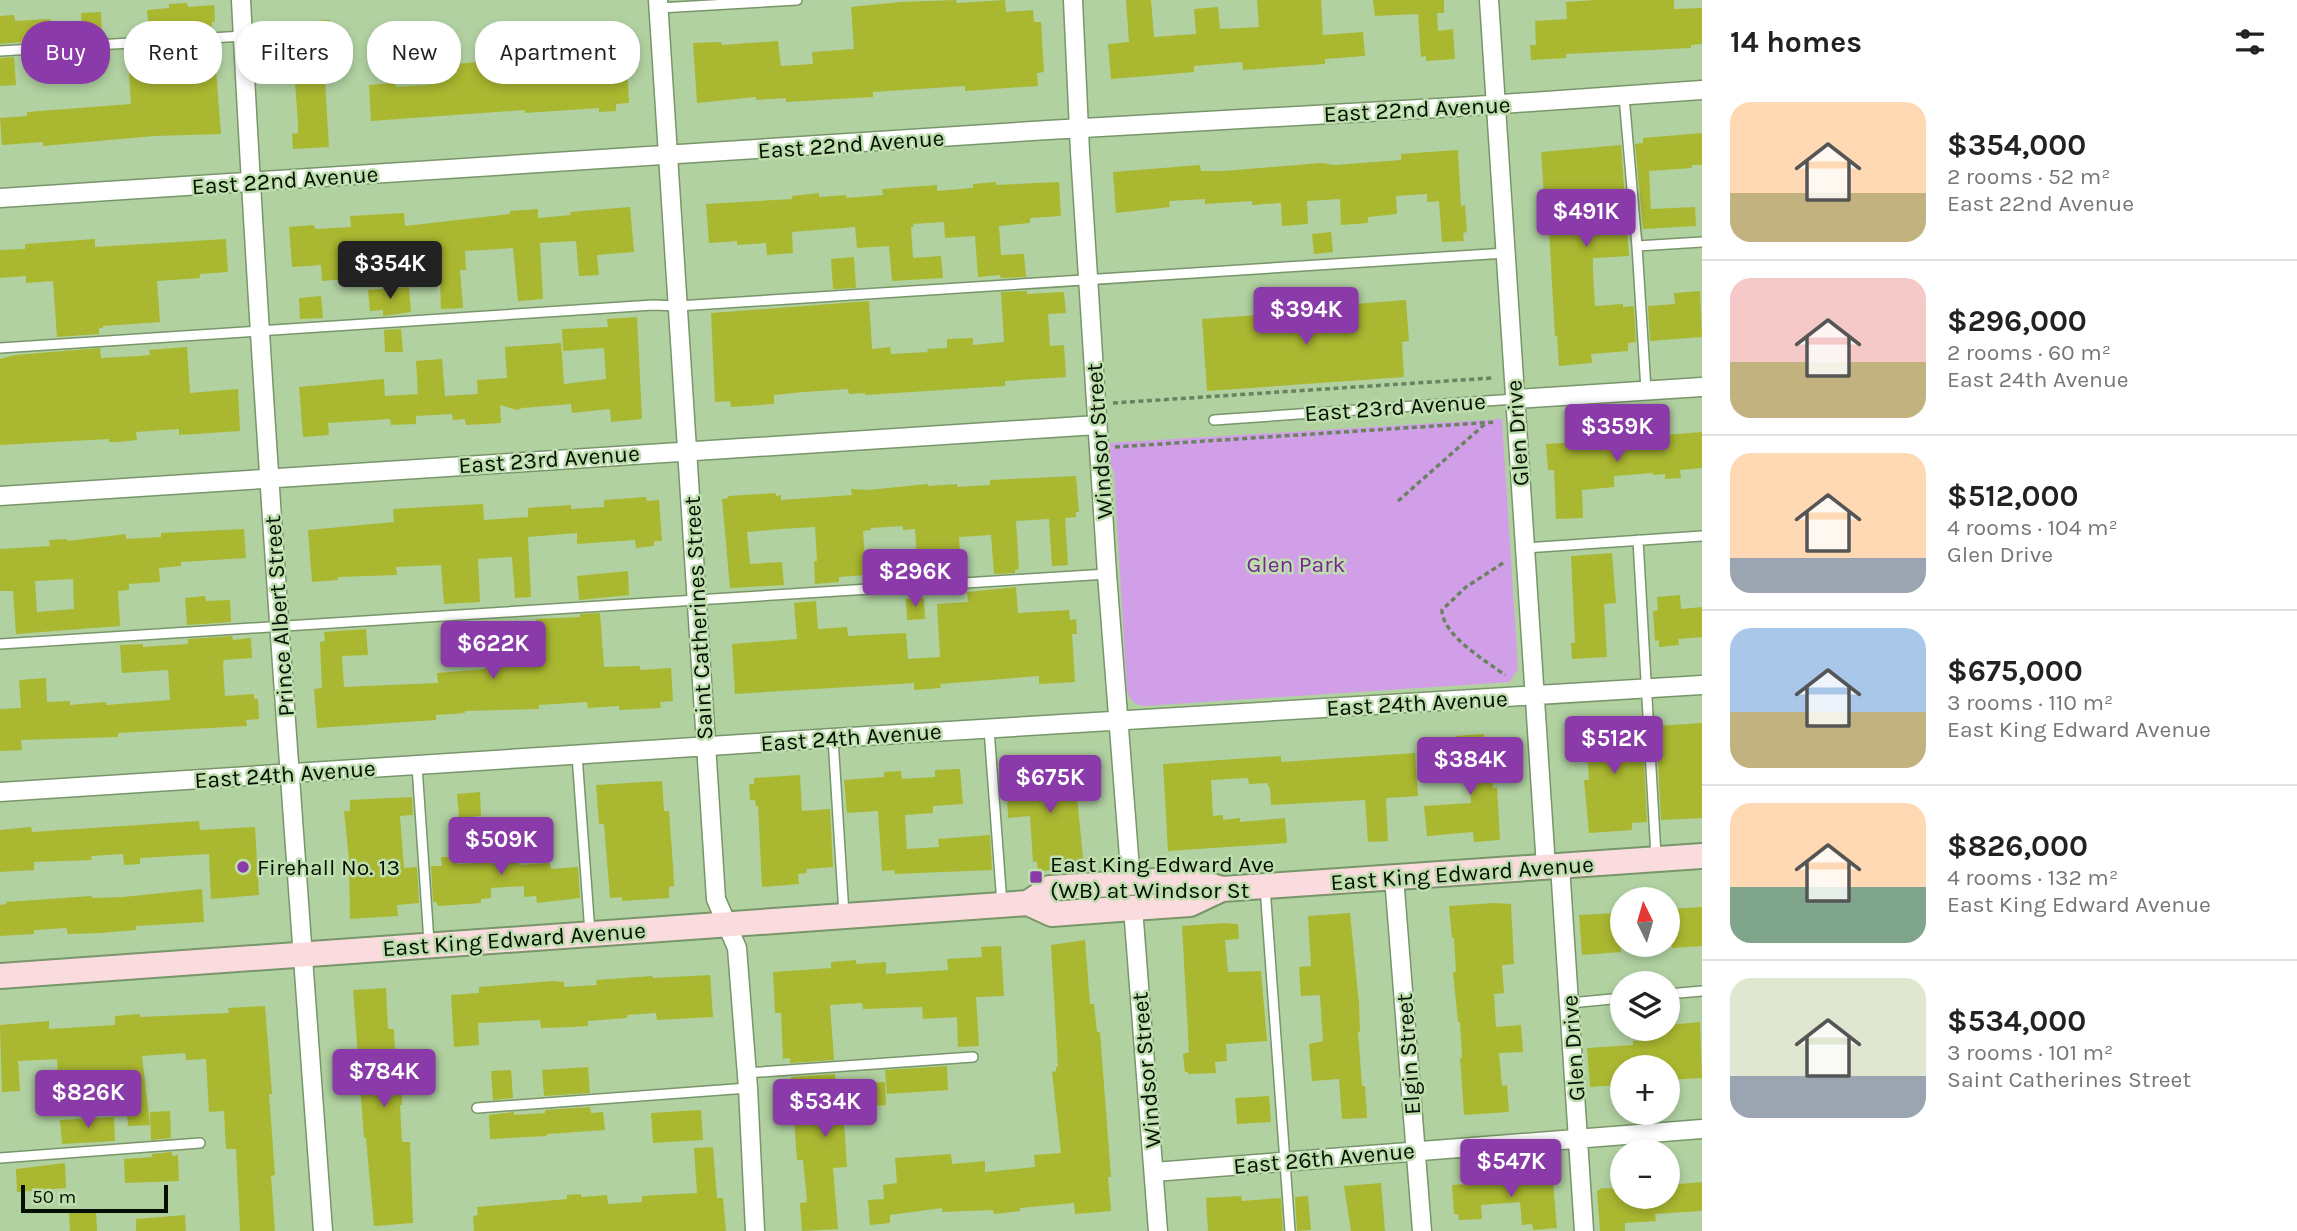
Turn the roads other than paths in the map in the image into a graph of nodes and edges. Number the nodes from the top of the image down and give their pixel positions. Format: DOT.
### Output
graph roads {
  1 [pos="241,0"];
  2 [pos="797,0"];
  3 [pos="1073,0"];
  4 [pos="1489,0"];
  5 [pos="658,4"];
  6 [pos="242,21"];
  7 [pos="236,36"];
  8 [pos="0,51"];
  9 [pos="245,84"];
  10 [pos="1702,90"];
  11 [pos="1624,96"];
  12 [pos="1495,104"];
  13 [pos="1080,129"];
  14 [pos="668,156"];
  15 [pos="250,181"];
  16 [pos="0,198"];
  17 [pos="1702,243"];
  18 [pos="1637,246"];
  19 [pos="1506,253"];
  20 [pos="1089,280"];
  21 [pos="678,306"];
  22 [pos="261,332"];
  23 [pos="0,348"];
  24 [pos="1702,387"];
  25 [pos="1646,390"];
  26 [pos="1515,399"];
  27 [pos="1214,420"];
  28 [pos="1097,425"];
  29 [pos="688,451"];
  30 [pos="270,478"];
  31 [pos="0,496"];
  32 [pos="1702,536"];
  33 [pos="1638,540"];
  34 [pos="1525,548"];
  35 [pos="1107,574"];
  36 [pos="697,601"];
  37 [pos="280,625"];
  38 [pos="0,644"];
  39 [pos="1702,685"];
  40 [pos="1646,689"];
  41 [pos="1534,696"];
  42 [pos="1118,721"];
  43 [pos="989,729"];
  44 [pos="833,738"];
  45 [pos="705,747"];
  46 [pos="577,755"];
  47 [pos="417,766"];
  48 [pos="289,773"];
  49 [pos="0,792"];
  50 [pos="1702,856"];
  51 [pos="1656,859"];
  52 [pos="1553,866"];
  53 [pos="1394,877"];
  54 [pos="1131,882"];
  55 [pos="1265,886"];
  56 [pos="1222,890"];
  57 [pos="1028,903"];
  58 [pos="1002,904"];
  59 [pos="1133,908"];
  60 [pos="844,916"];
  61 [pos="726,923"];
  62 [pos="590,934"];
  63 [pos="429,946"];
  64 [pos="303,955"];
  65 [pos="0,976"];
  66 [pos="1702,991"];
  67 [pos="1680,993"];
  68 [pos="1610,999"];
  69 [pos="1570,1003"];
  70 [pos="974,1057"];
  71 [pos="747,1081"];
  72 [pos="477,1108"];
  73 [pos="1702,1129"];
  74 [pos="1578,1138"];
  75 [pos="200,1143"];
  76 [pos="1415,1150"];
  77 [pos="0,1158"];
  78 [pos="1285,1161"];
  79 [pos="1154,1172"];
  80 [pos="323,1231"];
  81 [pos="755,1231"];
  82 [pos="1158,1231"];
  83 [pos="1290,1231"];
  84 [pos="1422,1231"];
  85 [pos="1584,1231"];
  1 -- 6 [label="street, Prince Albert Street"];
  2 -- 5 [label="lane"];
  3 -- 13 [label="street, Windsor Street"];
  4 -- 12 [label="street, Glen Drive"];
  5 -- 14 [label="street, Saint Catherines Street"];
  7 -- 8 [label="lane"];
  9 -- 15 [label="street, Prince Albert Street"];
  10 -- 11 [label="street, East 22nd Avenue"];
  11 -- 12 [label="street, East 22nd Avenue"];
  11 -- 18 [label="lane"];
  12 -- 13 [label="street, East 22nd Avenue"];
  12 -- 19 [label="street, Glen Drive"];
  13 -- 14 [label="street, East 22nd Avenue"];
  13 -- 20 [label="street, Windsor Street"];
  14 -- 15 [label="street, East 22nd Avenue"];
  14 -- 21 [label="street, Saint Catherines Street"];
  15 -- 16 [label="street, East 22nd Avenue"];
  15 -- 22 [label="street, Prince Albert Street"];
  17 -- 18 [label="lane"];
  18 -- 25 [label="lane"];
  19 -- 20 [label="lane"];
  19 -- 26 [label="street, Glen Drive"];
  20 -- 21 [label="lane"];
  20 -- 28 [label="street, Windsor Street"];
  21 -- 22 [label="lane"];
  21 -- 29 [label="street, Saint Catherines Street"];
  22 -- 23 [label="lane"];
  22 -- 30 [label="street, Prince Albert Street"];
  24 -- 25 [label="street, East 23rd Avenue"];
  25 -- 26 [label="street, East 23rd Avenue"];
  26 -- 27 [label="lane, East 23rd Avenue"];
  26 -- 34 [label="street, Glen Drive"];
  28 -- 29 [label="street, East 23rd Avenue"];
  28 -- 35 [label="street, Windsor Street"];
  29 -- 30 [label="street, East 23rd Avenue"];
  29 -- 36 [label="street, Saint Catherines Street"];
  30 -- 31 [label="street, East 23rd Avenue"];
  30 -- 37 [label="street, Prince Albert Street"];
  32 -- 33 [label="lane"];
  33 -- 34 [label="lane"];
  33 -- 40 [label="lane"];
  34 -- 41 [label="street, Glen Drive"];
  35 -- 36 [label="lane"];
  35 -- 42 [label="street, Windsor Street"];
  36 -- 37 [label="lane"];
  36 -- 45 [label="street, Saint Catherines Street"];
  37 -- 38 [label="lane"];
  37 -- 48 [label="street, Prince Albert Street"];
  39 -- 40 [label="street, East 24th Avenue"];
  40 -- 41 [label="street, East 24th Avenue"];
  40 -- 51 [label="lane"];
  41 -- 42 [label="street, East 24th Avenue"];
  41 -- 52 [label="street, Glen Drive"];
  42 -- 43 [label="street, East 24th Avenue"];
  42 -- 54 [label="street, Windsor Street"];
  43 -- 44 [label="street, East 24th Avenue"];
  43 -- 58 [label="lane"];
  44 -- 45 [label="street, East 24th Avenue"];
  44 -- 60 [label="lane"];
  45 -- 46 [label="street, East 24th Avenue"];
  45 -- 61 [label="street, Saint Catherines Street"];
  46 -- 47 [label="street, East 24th Avenue"];
  46 -- 62 [label="lane"];
  47 -- 48 [label="street, East 24th Avenue"];
  47 -- 63 [label="lane"];
  48 -- 49 [label="street, East 24th Avenue"];
  48 -- 64 [label="street, Prince Albert Street"];
  50 -- 51 [label="main road, East King Edward Avenue"];
  51 -- 52 [label="main road, East King Edward Avenue"];
  52 -- 53 [label="main road, East King Edward Avenue"];
  52 -- 69 [label="street, Glen Drive"];
  53 -- 55 [label="main road, East King Edward Avenue"];
  53 -- 76 [label="street, Elgin Street"];
  54 -- 56 [label="main road, East King Edward Avenue"];
  54 -- 57 [label="main road, East King Edward Avenue"];
  55 -- 56 [label="main road, East King Edward Avenue"];
  55 -- 78 [label="lane"];
  56 -- 59 [label="main road, East King Edward Avenue"];
  57 -- 58 [label="main road, East King Edward Avenue"];
  57 -- 59 [label="main road, East King Edward Avenue"];
  58 -- 60 [label="main road, East King Edward Avenue"];
  59 -- 79 [label="street, Windsor Street"];
  60 -- 61 [label="main road, East King Edward Avenue"];
  61 -- 62 [label="main road, East King Edward Avenue"];
  61 -- 71 [label="street, Saint Catherines Street"];
  62 -- 63 [label="main road, East King Edward Avenue"];
  63 -- 64 [label="main road, East King Edward Avenue"];
  64 -- 65 [label="main road, East King Edward Avenue"];
  64 -- 80 [label="street, Prince Albert Street"];
  66 -- 67 [label="lane"];
  68 -- 69 [label="lane"];
  69 -- 74 [label="street, Glen Drive"];
  70 -- 71 [label="lane"];
  71 -- 72 [label="lane"];
  71 -- 81 [label="street, Saint Catherines Street"];
  73 -- 74 [label="street, East 26th Avenue"];
  74 -- 76 [label="street, East 26th Avenue"];
  74 -- 85 [label="street, Glen Drive"];
  75 -- 77 [label="lane"];
  76 -- 78 [label="street, East 26th Avenue"];
  76 -- 84 [label="street, Elgin Street"];
  78 -- 79 [label="street, East 26th Avenue"];
  78 -- 83 [label="lane"];
  79 -- 82 [label="street, Windsor Street"];
}
